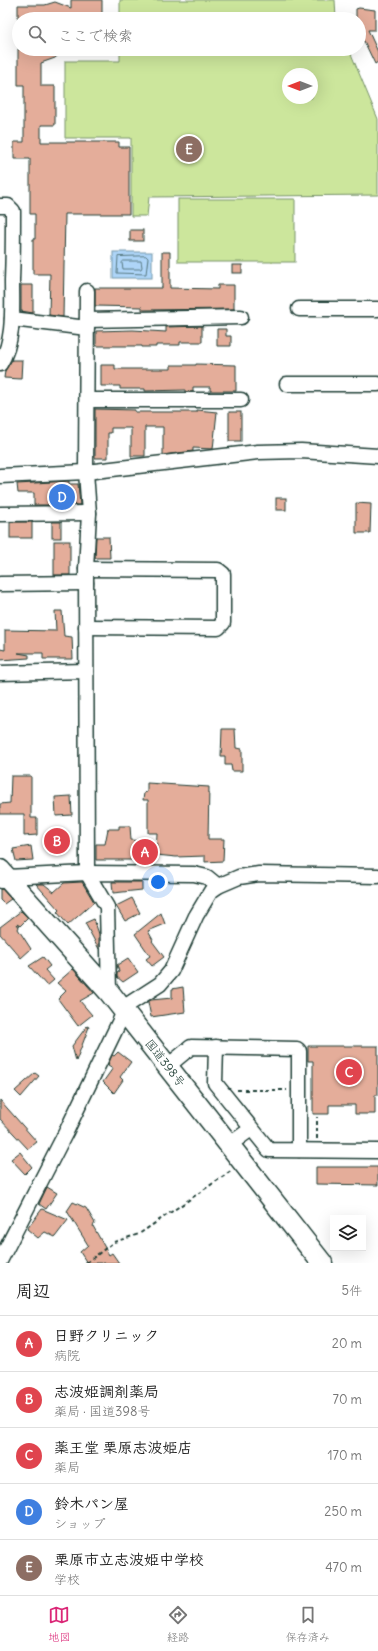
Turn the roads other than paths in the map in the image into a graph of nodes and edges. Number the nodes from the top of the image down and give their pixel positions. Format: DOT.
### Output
graph roads {
  1 [pos="4,206"];
  2 [pos="88,291"];
  3 [pos="299,309"];
  4 [pos="378,309"];
  5 [pos="241,318"];
  6 [pos="12,320"];
  7 [pos="87,324"];
  8 [pos="0,364"];
  9 [pos="287,384"];
  10 [pos="378,384"];
  11 [pos="87,400"];
  12 [pos="241,400"];
  13 [pos="378,456"];
  14 [pos="86,472"];
  15 [pos="0,476"];
  16 [pos="88,512"];
  17 [pos="0,514"];
  18 [pos="86,576"];
  19 [pos="0,584"];
  20 [pos="86,627"];
  21 [pos="86,671"];
  22 [pos="0,673"];
  23 [pos="87,873"];
  24 [pos="2,876"];
  25 [pos="378,876"];
  26 [pos="218,886"];
  27 [pos="109,992"];
  28 [pos="124,1012"];
  29 [pos="216,1047"];
  30 [pos="168,1066"];
  31 [pos="251,1129"];
  32 [pos="229,1145"];
  33 [pos="299,1150"];
  34 [pos="378,1151"];
  35 [pos="0,1261"];
  36 [pos="322,1263"];
  1 -- 6 [label="street"];
  2 -- 7 [label="street"];
  3 -- 4 [label="street"];
  5 -- 7 [label="street"];
  6 -- 7 [label="street"];
  6 -- 8 [label="street"];
  7 -- 11 [label="street"];
  9 -- 10 [label="street"];
  11 -- 12 [label="street"];
  11 -- 14 [label="street"];
  13 -- 14 [label="street"];
  14 -- 15 [label="street"];
  14 -- 16 [label="street"];
  16 -- 17 [label="street"];
  16 -- 18 [label="street"];
  18 -- 19 [label="street"];
  18 -- 20 [label="street"];
  18 -- 20 [label="street"];
  20 -- 21 [label="street"];
  21 -- 22 [label="street"];
  21 -- 23 [label="street"];
  23 -- 24 [label="street"];
  23 -- 26 [label="street"];
  23 -- 27 [label="street"];
  24 -- 27 [label="highway, 国道398号"];
  25 -- 26 [label="street"];
  26 -- 28 [label="street"];
  27 -- 28 [label="highway, 国道398号"];
  28 -- 30 [label="highway, 国道398号"];
  28 -- 35 [label="street"];
  29 -- 30 [label="street"];
  29 -- 31 [label="street"];
  29 -- 33 [label="street"];
  30 -- 32 [label="highway, 国道398号"];
  31 -- 32 [label="street"];
  31 -- 33 [label="street"];
  32 -- 36 [label="highway, 国道398号"];
  33 -- 34 [label="street"];
}
